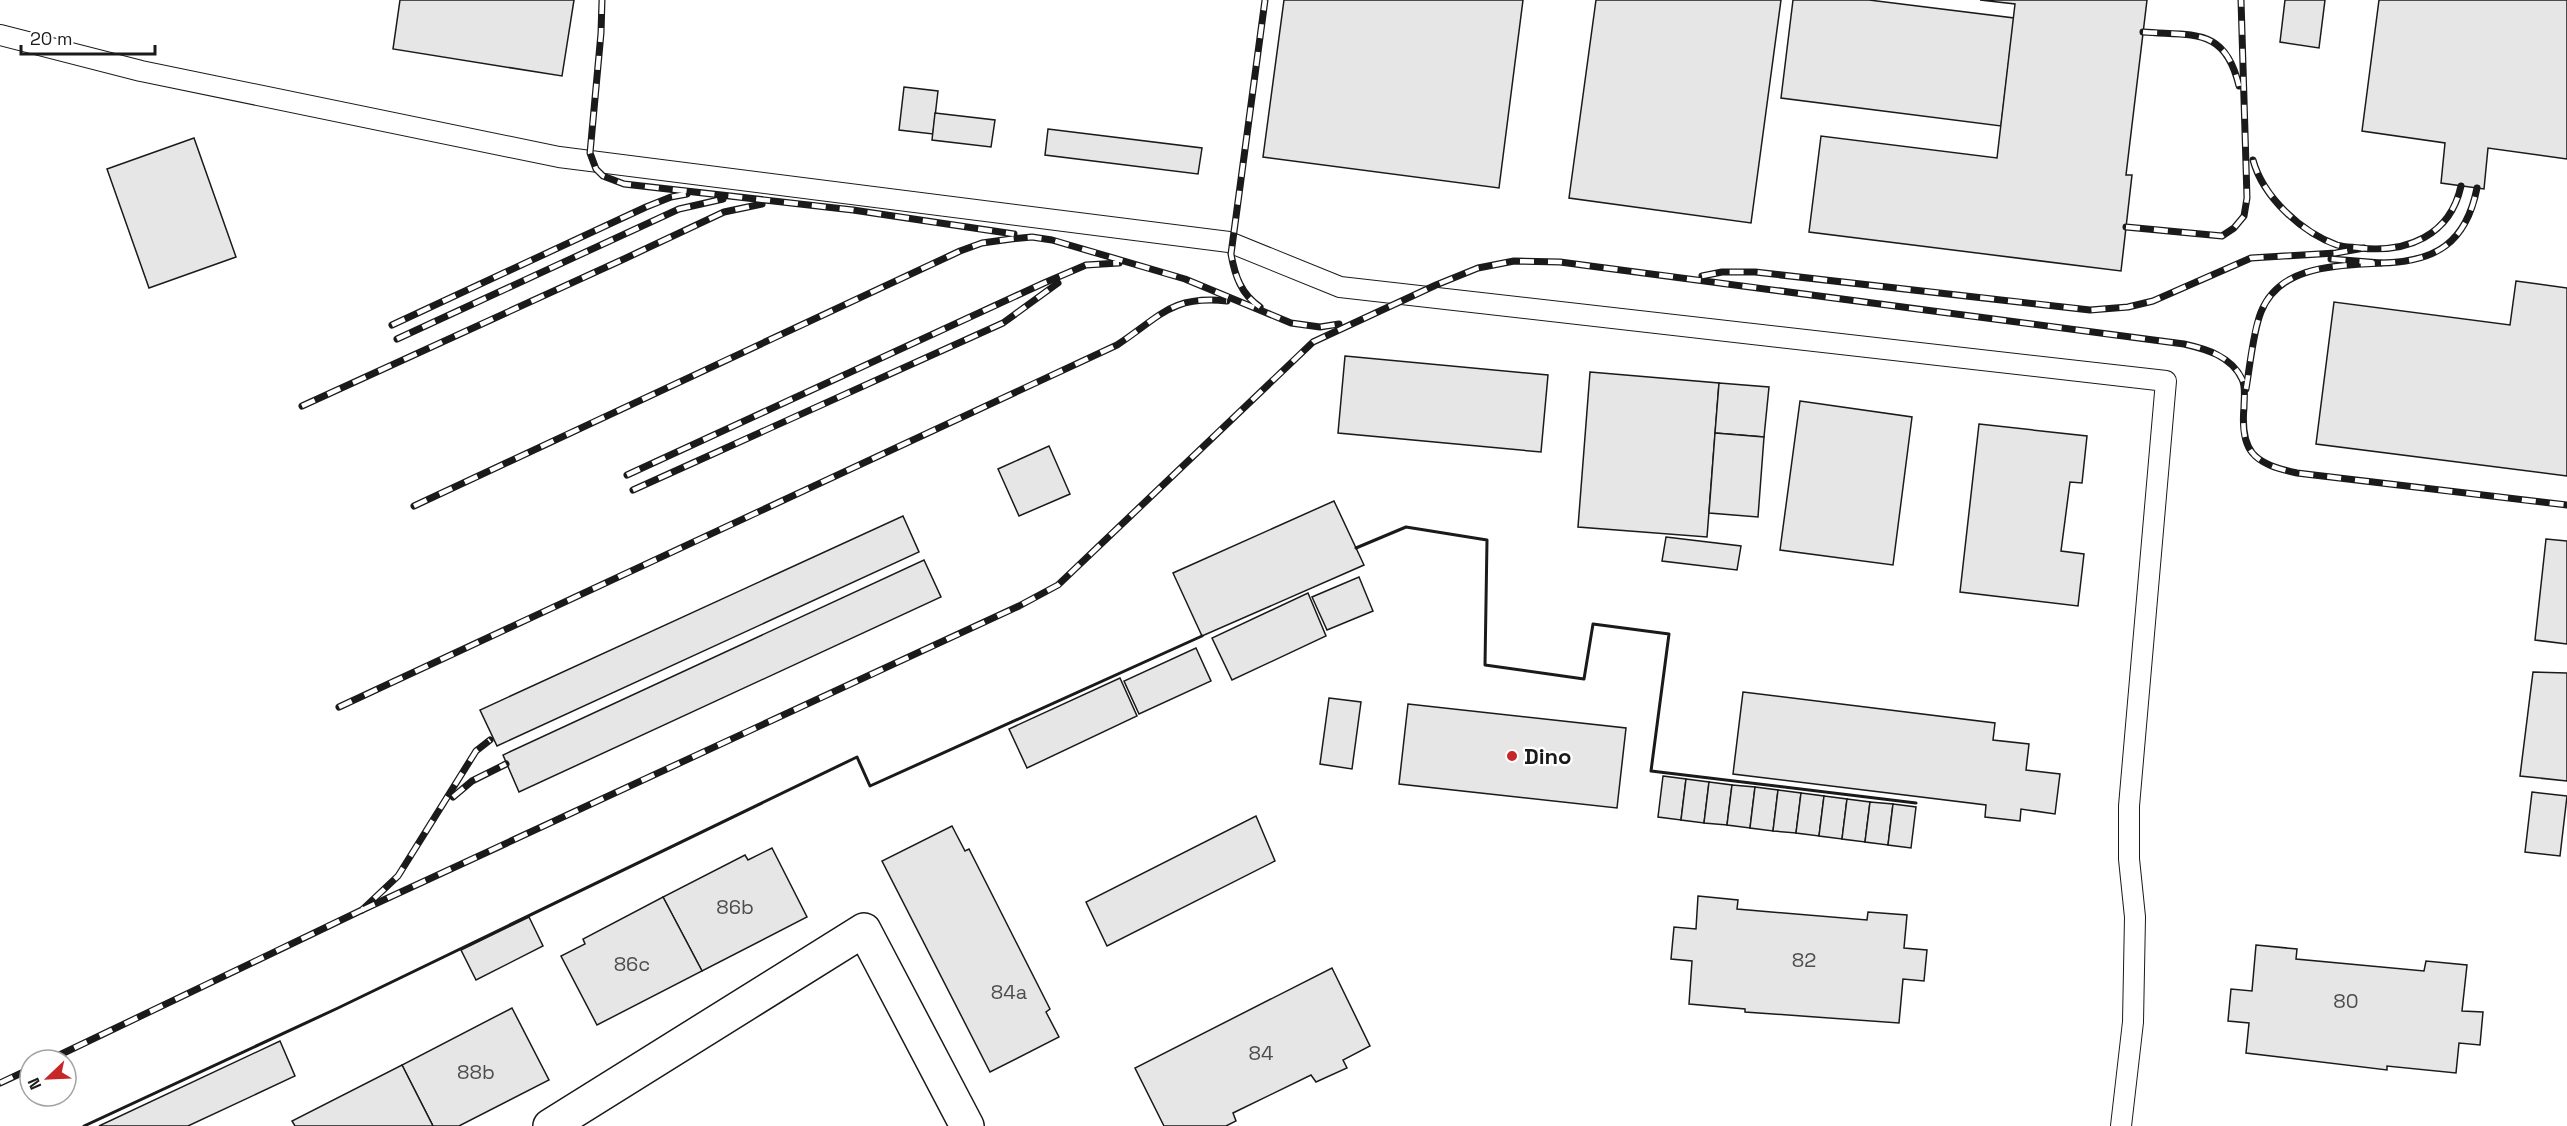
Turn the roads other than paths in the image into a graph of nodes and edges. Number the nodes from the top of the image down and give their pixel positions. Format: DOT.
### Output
graph roads {
  1 [pos="0,35"];
  2 [pos="550,1126"];
  3 [pos="968,1126"];
  4 [pos="2121,1126"];
  1 -- 4 [label="lane"];
  2 -- 3 [label="street"];
}
